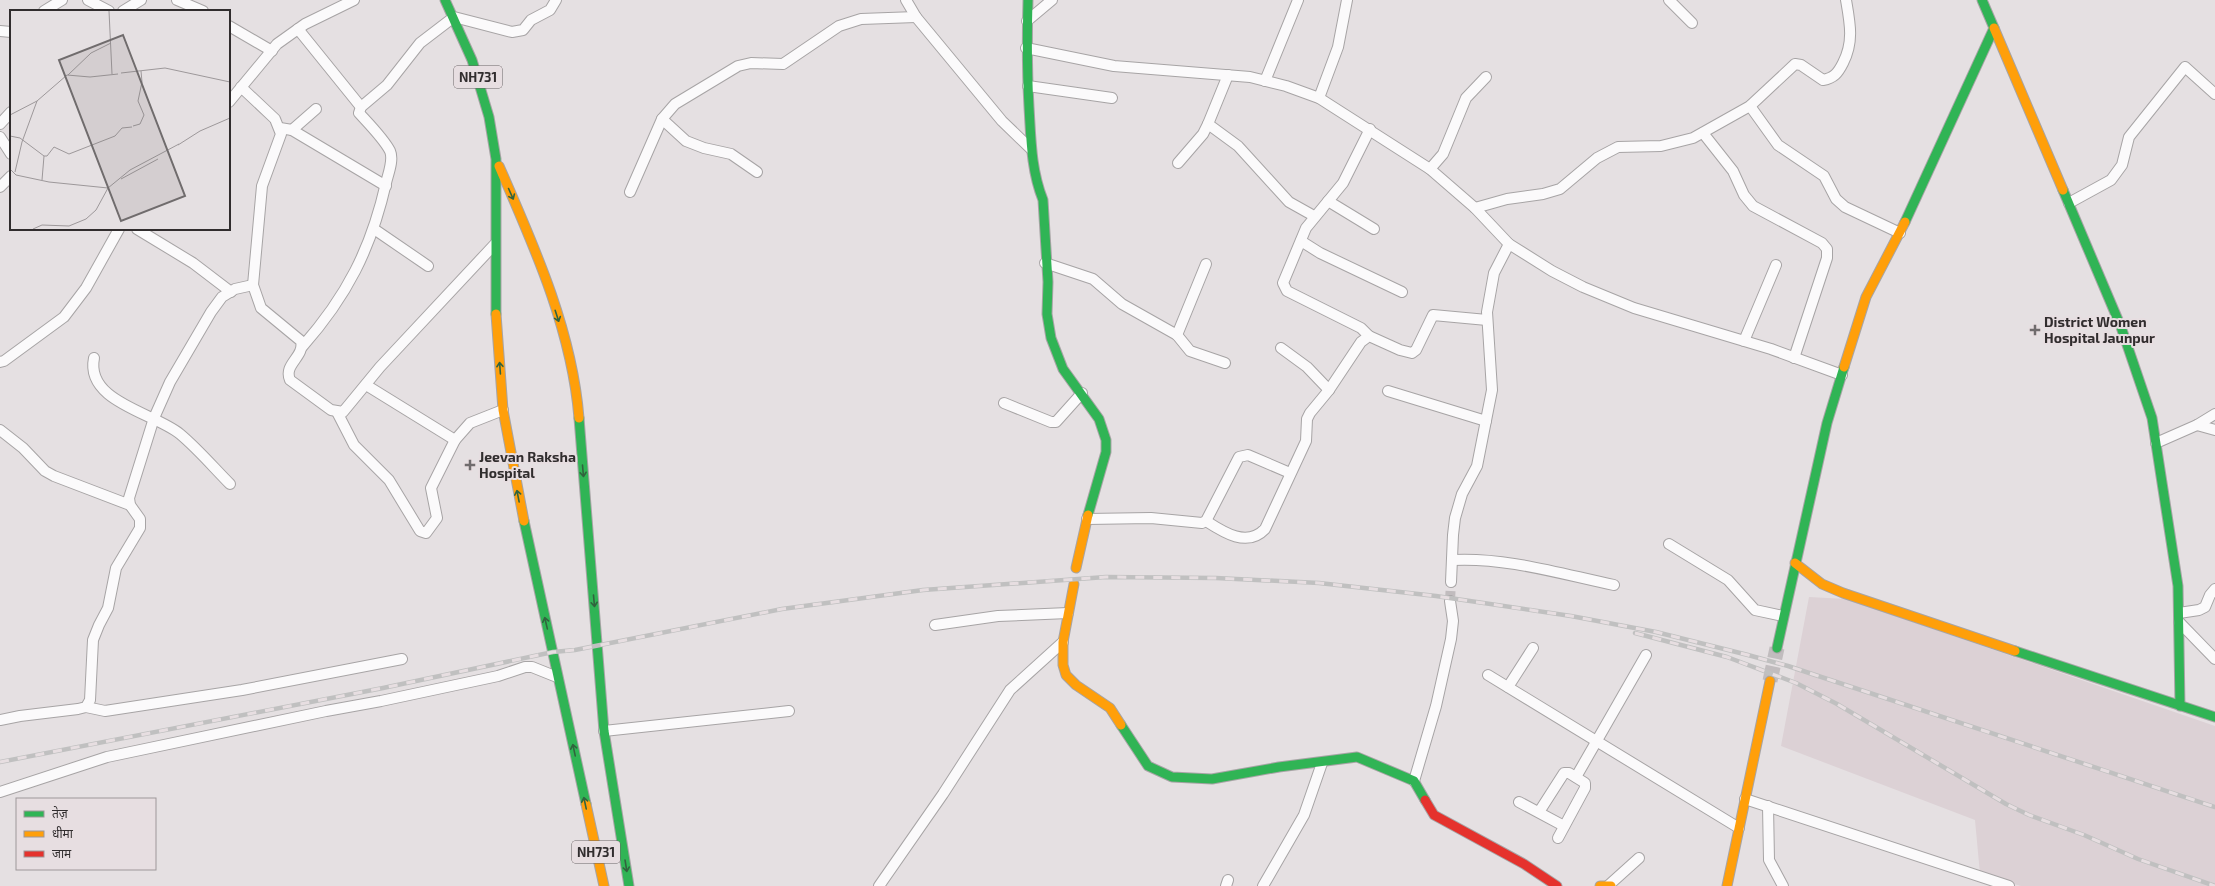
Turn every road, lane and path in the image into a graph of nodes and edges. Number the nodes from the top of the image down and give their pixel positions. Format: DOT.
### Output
graph roads {
  1 [pos="62,0"];
  2 [pos="88,0"];
  3 [pos="141,0"];
  4 [pos="177,0"];
  5 [pos="354,0"];
  6 [pos="445,0"];
  7 [pos="556,0"];
  8 [pos="906,0"];
  9 [pos="1028,0"];
  10 [pos="1052,0"];
  11 [pos="1298,0"];
  12 [pos="1347,0"];
  13 [pos="1669,0"];
  14 [pos="1846,0"];
  15 [pos="1982,0"];
  16 [pos="46,10"];
  17 [pos="106,10"];
  18 [pos="125,10"];
  19 [pos="200,10"];
  20 [pos="454,17"];
  21 [pos="916,17"];
  22 [pos="1027,21"];
  23 [pos="1692,23"];
  24 [pos="230,27"];
  25 [pos="1994,28"];
  26 [pos="298,29"];
  27 [pos="0,31"];
  28 [pos="10,32"];
  29 [pos="1026,48"];
  30 [pos="272,51"];
  31 [pos="1228,76"];
  32 [pos="1486,77"];
  33 [pos="1265,81"];
  34 [pos="1028,86"];
  35 [pos="241,87"];
  36 [pos="2215,94"];
  37 [pos="1112,98"];
  38 [pos="1319,98"];
  39 [pos="230,101"];
  40 [pos="1750,106"];
  41 [pos="361,107"];
  42 [pos="316,109"];
  43 [pos="10,113"];
  44 [pos="662,118"];
  45 [pos="0,124"];
  46 [pos="1208,124"];
  47 [pos="280,128"];
  48 [pos="1370,129"];
  49 [pos="292,130"];
  50 [pos="1704,133"];
  51 [pos="0,137"];
  52 [pos="1031,149"];
  53 [pos="10,152"];
  54 [pos="496,159"];
  55 [pos="1178,163"];
  56 [pos="1430,169"];
  57 [pos="757,172"];
  58 [pos="10,177"];
  59 [pos="386,186"];
  60 [pos="0,187"];
  61 [pos="630,192"];
  62 [pos="1328,201"];
  63 [pos="2069,203"];
  64 [pos="1475,208"];
  65 [pos="1314,216"];
  66 [pos="374,229"];
  67 [pos="1374,229"];
  68 [pos="118,230"];
  69 [pos="139,230"];
  70 [pos="1900,233"];
  71 [pos="1301,241"];
  72 [pos="496,244"];
  73 [pos="1509,244"];
  74 [pos="1045,263"];
  75 [pos="1206,264"];
  76 [pos="1776,265"];
  77 [pos="428,266"];
  78 [pos="253,285"];
  79 [pos="231,292"];
  80 [pos="1402,292"];
  81 [pos="1487,320"];
  82 [pos="1177,335"];
  83 [pos="1369,336"];
  84 [pos="1744,341"];
  85 [pos="302,347"];
  86 [pos="1281,348"];
  87 [pos="94,358"];
  88 [pos="1794,358"];
  89 [pos="0,362"];
  90 [pos="1225,363"];
  91 [pos="1842,375"];
  92 [pos="366,385"];
  93 [pos="1329,390"];
  94 [pos="1388,391"];
  95 [pos="1082,393"];
  96 [pos="1004,403"];
  97 [pos="503,410"];
  98 [pos="337,412"];
  99 [pos="2215,414"];
  100 [pos="154,418"];
  101 [pos="1486,421"];
  102 [pos="2197,425"];
  103 [pos="0,430"];
  104 [pos="2215,430"];
  105 [pos="455,440"];
  106 [pos="2156,442"];
  107 [pos="1290,473"];
  108 [pos="230,484"];
  109 [pos="130,505"];
  110 [pos="1086,519"];
  111 [pos="1206,521"];
  112 [pos="1670,544"];
  113 [pos="1452,560"];
  114 [pos="1795,563"];
  115 [pos="1076,568"];
  116 [pos="1451,582"];
  117 [pos="1074,584"];
  118 [pos="1614,585"];
  119 [pos="2215,589"];
  120 [pos="1450,601"];
  121 [pos="1068,613"];
  122 [pos="1784,616"];
  123 [pos="2179,618"];
  124 [pos="935,625"];
  125 [pos="1064,642"];
  126 [pos="1533,648"];
  127 [pos="1777,648"];
  128 [pos="1646,655"];
  129 [pos="2215,659"];
  130 [pos="402,660"];
  131 [pos="1488,675"];
  132 [pos="558,677"];
  133 [pos="1770,681"];
  134 [pos="1508,687"];
  135 [pos="2180,706"];
  136 [pos="86,707"];
  137 [pos="789,711"];
  138 [pos="2215,716"];
  139 [pos="0,720"];
  140 [pos="604,731"];
  141 [pos="1597,740"];
  142 [pos="1322,763"];
  143 [pos="1576,777"];
  144 [pos="1414,780"];
  145 [pos="0,792"];
  146 [pos="1745,798"];
  147 [pos="1519,802"];
  148 [pos="1768,806"];
  149 [pos="1539,812"];
  150 [pos="1564,826"];
  151 [pos="1739,828"];
  152 [pos="1558,838"];
  153 [pos="1639,858"];
  154 [pos="1265,882"];
  155 [pos="604,886"];
  156 [pos="629,886"];
  157 [pos="880,886"];
  158 [pos="1557,886"];
  159 [pos="1607,886"];
  160 [pos="1727,886"];
  161 [pos="1783,886"];
  162 [pos="2009,886"];
  1 -- 16 [label="street"];
  2 -- 17 [label="street"];
  3 -- 18 [label="street"];
  4 -- 19 [label="street"];
  5 -- 26 [label="street"];
  6 -- 20 [label="main road, NH731"];
  7 -- 20 [label="street"];
  8 -- 21 [label="street"];
  9 -- 22 [label="main road"];
  10 -- 22 [label="street"];
  11 -- 33 [label="street"];
  12 -- 38 [label="street"];
  13 -- 23 [label="street"];
  14 -- 40 [label="street"];
  15 -- 25 [label="main road"];
  20 -- 41 [label="street"];
  20 -- 54 [label="main road, NH731"];
  21 -- 44 [label="street"];
  21 -- 52 [label="street"];
  22 -- 29 [label="main road"];
  24 -- 30 [label="street"];
  25 -- 63 [label="main road"];
  25 -- 70 [label="main road"];
  26 -- 30 [label="street"];
  26 -- 41 [label="street"];
  27 -- 28 [label="street"];
  29 -- 31 [label="street"];
  29 -- 34 [label="main road"];
  30 -- 35 [label="street"];
  31 -- 33 [label="street"];
  31 -- 46 [label="street"];
  32 -- 56 [label="street"];
  33 -- 38 [label="street"];
  34 -- 37 [label="street"];
  34 -- 52 [label="main road"];
  35 -- 39 [label="street"];
  35 -- 47 [label="street"];
  36 -- 63 [label="street"];
  38 -- 48 [label="street"];
  40 -- 50 [label="street"];
  40 -- 70 [label="street"];
  41 -- 59 [label="street"];
  42 -- 49 [label="street"];
  43 -- 45 [label="street"];
  44 -- 57 [label="street"];
  44 -- 61 [label="street"];
  46 -- 55 [label="street"];
  46 -- 65 [label="street"];
  47 -- 49 [label="street"];
  47 -- 78 [label="street"];
  48 -- 56 [label="street"];
  48 -- 62 [label="street"];
  49 -- 59 [label="street"];
  50 -- 64 [label="street"];
  50 -- 88 [label="street"];
  51 -- 53 [label="street"];
  52 -- 74 [label="main road"];
  54 -- 72 [label="main road, NH731"];
  54 -- 140 [label="main road, NH731, one-way"];
  56 -- 64 [label="street"];
  58 -- 60 [label="street"];
  59 -- 66 [label="street"];
  62 -- 65 [label="street"];
  62 -- 67 [label="street"];
  63 -- 106 [label="main road"];
  64 -- 73 [label="street"];
  65 -- 71 [label="street"];
  66 -- 77 [label="street"];
  66 -- 85 [label="street"];
  68 -- 89 [label="street"];
  69 -- 79 [label="street"];
  70 -- 91 [label="main road"];
  71 -- 80 [label="street"];
  71 -- 83 [label="street"];
  72 -- 92 [label="street"];
  97 -- 72 [label="main road, NH731, one-way"];
  73 -- 81 [label="street"];
  73 -- 84 [label="street"];
  74 -- 82 [label="street"];
  74 -- 95 [label="main road"];
  75 -- 82 [label="street"];
  76 -- 84 [label="street"];
  78 -- 79 [label="street"];
  78 -- 85 [label="street"];
  79 -- 100 [label="street"];
  81 -- 83 [label="street"];
  81 -- 101 [label="street"];
  82 -- 90 [label="street"];
  83 -- 93 [label="street"];
  84 -- 88 [label="street"];
  85 -- 98 [label="street"];
  86 -- 93 [label="street"];
  87 -- 100 [label="street"];
  88 -- 91 [label="street"];
  91 -- 114 [label="main road"];
  92 -- 98 [label="street"];
  92 -- 105 [label="street"];
  93 -- 107 [label="street"];
  94 -- 101 [label="street"];
  95 -- 96 [label="street"];
  95 -- 110 [label="main road"];
  97 -- 105 [label="street"];
  132 -- 97 [label="main road, NH731, one-way"];
  98 -- 105 [label="street"];
  99 -- 102 [label="street"];
  100 -- 108 [label="street"];
  100 -- 109 [label="street"];
  101 -- 113 [label="street"];
  102 -- 104 [label="street"];
  102 -- 106 [label="street"];
  103 -- 109 [label="street"];
  106 -- 123 [label="main road"];
  107 -- 111 [label="street"];
  107 -- 111 [label="street"];
  109 -- 136 [label="street"];
  110 -- 111 [label="street"];
  110 -- 115 [label="main road"];
  112 -- 122 [label="street"];
  113 -- 116 [label="street"];
  113 -- 118 [label="street"];
  114 -- 122 [label="main road"];
  114 -- 135 [label="main road"];
  117 -- 121 [label="main road"];
  119 -- 123 [label="street"];
  120 -- 144 [label="street"];
  121 -- 124 [label="street"];
  121 -- 125 [label="main road"];
  122 -- 127 [label="main road"];
  123 -- 129 [label="street"];
  123 -- 135 [label="main road"];
  125 -- 142 [label="main road"];
  125 -- 157 [label="street"];
  126 -- 134 [label="street"];
  128 -- 141 [label="street"];
  130 -- 136 [label="street"];
  131 -- 134 [label="street"];
  132 -- 145 [label="street"];
  155 -- 132 [label="main road, NH731, one-way"];
  133 -- 146 [label="main road"];
  134 -- 141 [label="street"];
  135 -- 138 [label="main road"];
  136 -- 139 [label="street"];
  137 -- 140 [label="street"];
  140 -- 156 [label="main road, NH731, one-way"];
  141 -- 143 [label="street"];
  141 -- 151 [label="street"];
  142 -- 144 [label="main road"];
  142 -- 154 [label="street"];
  143 -- 149 [label="street"];
  143 -- 150 [label="street"];
  144 -- 158 [label="main road"];
  146 -- 148 [label="street"];
  146 -- 151 [label="main road"];
  147 -- 149 [label="street"];
  148 -- 161 [label="street"];
  148 -- 162 [label="street"];
  149 -- 150 [label="street"];
  150 -- 152 [label="street"];
  151 -- 160 [label="main road"];
  153 -- 159 [label="street"];
}
